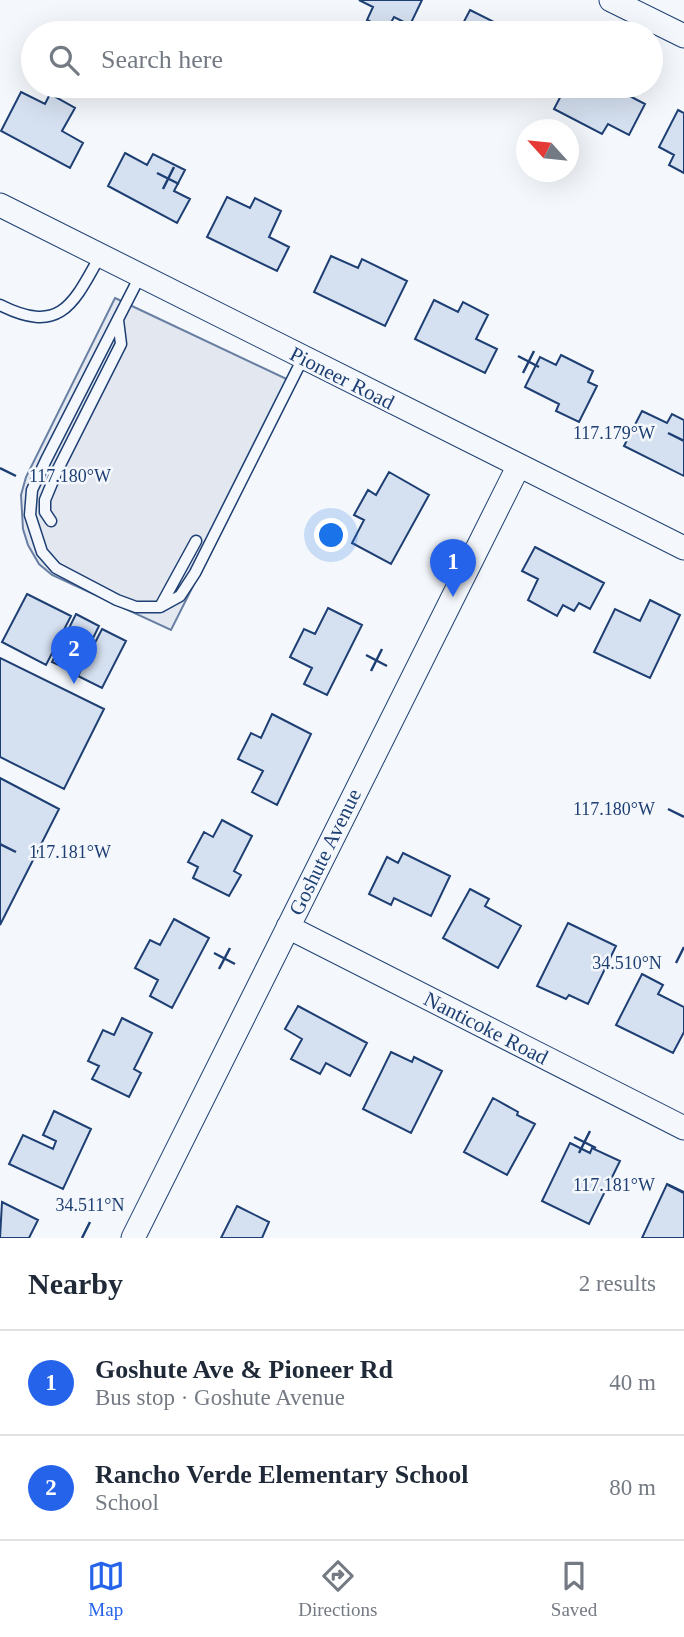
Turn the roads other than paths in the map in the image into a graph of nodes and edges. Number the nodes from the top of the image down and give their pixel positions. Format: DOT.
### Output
graph roads {
  1 [pos="611,0"];
  2 [pos="654,21"];
  3 [pos="663,26"];
  4 [pos="684,36"];
  5 [pos="0,205"];
  6 [pos="100,256"];
  7 [pos="141,276"];
  8 [pos="0,305"];
  9 [pos="118,320"];
  10 [pos="303,358"];
  11 [pos="518,467"];
  12 [pos="51,521"];
  13 [pos="196,541"];
  14 [pos="684,548"];
  15 [pos="160,607"];
  16 [pos="288,927"];
  17 [pos="684,1128"];
  18 [pos="133,1238"];
  1 -- 2 [label="street"];
  3 -- 4 [label="street"];
  5 -- 6 [label="street, Pioneer Road"];
  6 -- 7 [label="street, Pioneer Road"];
  6 -- 8 [label="lane"];
  7 -- 9 [label="lane"];
  7 -- 10 [label="street, Pioneer Road"];
  9 -- 12 [label="lane"];
  9 -- 15 [label="lane"];
  10 -- 11 [label="street, Pioneer Road"];
  10 -- 15 [label="lane"];
  11 -- 14 [label="street, Pioneer Road"];
  11 -- 16 [label="street, Goshute Avenue"];
  13 -- 15 [label="lane"];
  16 -- 17 [label="street, Nanticoke Road"];
  16 -- 18 [label="street, Goshute Avenue"];
}
